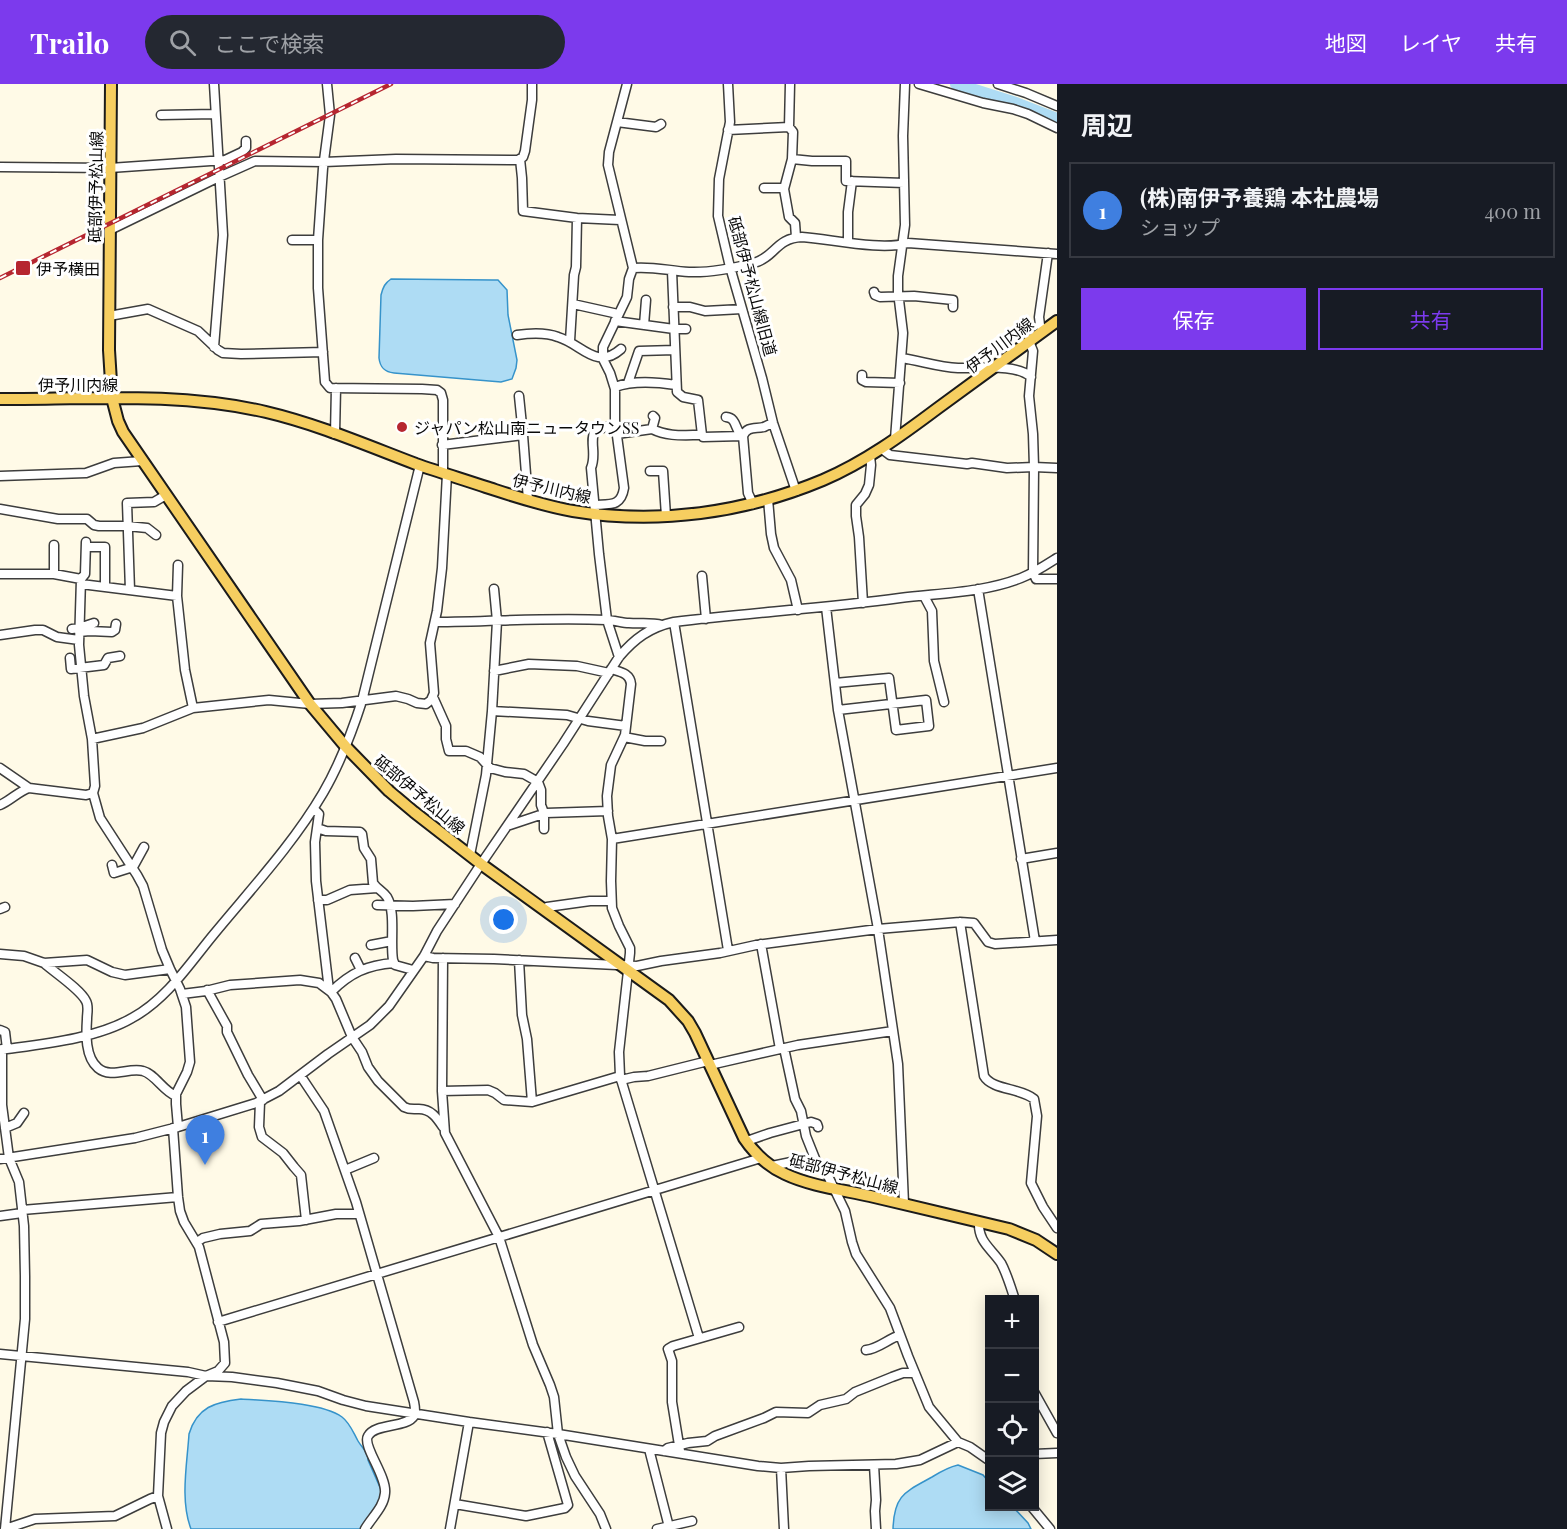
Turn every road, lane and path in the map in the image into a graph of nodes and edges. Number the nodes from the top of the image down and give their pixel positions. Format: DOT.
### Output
graph roads {
  1 [pos="111,84"];
  2 [pos="214,84"];
  3 [pos="327,84"];
  4 [pos="532,84"];
  5 [pos="627,84"];
  6 [pos="728,84"];
  7 [pos="790,84"];
  8 [pos="905,84"];
  9 [pos="920,84"];
  10 [pos="998,84"];
  11 [pos="1057,106"];
  12 [pos="215,114"];
  13 [pos="161,115"];
  14 [pos="617,122"];
  15 [pos="661,124"];
  16 [pos="789,127"];
  17 [pos="1057,128"];
  18 [pos="728,130"];
  19 [pos="246,141"];
  20 [pos="520,159"];
  21 [pos="792,159"];
  22 [pos="218,160"];
  23 [pos="324,162"];
  24 [pos="0,167"];
  25 [pos="110,168"];
  26 [pos="219,177"];
  27 [pos="852,181"];
  28 [pos="904,183"];
  29 [pos="764,188"];
  30 [pos="784,188"];
  31 [pos="577,218"];
  32 [pos="620,220"];
  33 [pos="110,230"];
  34 [pos="796,237"];
  35 [pos="292,240"];
  36 [pos="318,240"];
  37 [pos="848,242"];
  38 [pos="902,245"];
  39 [pos="1053,254"];
  40 [pos="730,267"];
  41 [pos="633,268"];
  42 [pos="672,271"];
  43 [pos="874,291"];
  44 [pos="899,296"];
  45 [pos="646,300"];
  46 [pos="573,304"];
  47 [pos="674,307"];
  48 [pos="953,308"];
  49 [pos="742,309"];
  50 [pos="109,316"];
  51 [pos="616,318"];
  52 [pos="1057,321"];
  53 [pos="644,325"];
  54 [pos="674,329"];
  55 [pos="686,329"];
  56 [pos="1043,331"];
  57 [pos="517,335"];
  58 [pos="570,341"];
  59 [pos="1029,341"];
  60 [pos="214,347"];
  61 [pos="621,349"];
  62 [pos="675,350"];
  63 [pos="323,352"];
  64 [pos="603,357"];
  65 [pos="902,358"];
  66 [pos="993,368"];
  67 [pos="862,375"];
  68 [pos="1031,377"];
  69 [pos="628,383"];
  70 [pos="900,383"];
  71 [pos="676,385"];
  72 [pos="615,387"];
  73 [pos="336,388"];
  74 [pos="519,396"];
  75 [pos="112,398"];
  76 [pos="0,399"];
  77 [pos="653,416"];
  78 [pos="726,417"];
  79 [pos="615,421"];
  80 [pos="773,423"];
  81 [pos="652,429"];
  82 [pos="335,434"];
  83 [pos="617,434"];
  84 [pos="523,435"];
  85 [pos="702,435"];
  86 [pos="743,436"];
  87 [pos="895,439"];
  88 [pos="442,445"];
  89 [pos="882,448"];
  90 [pos="870,456"];
  91 [pos="142,461"];
  92 [pos="420,465"];
  93 [pos="1034,467"];
  94 [pos="1057,468"];
  95 [pos="650,471"];
  96 [pos="445,474"];
  97 [pos="0,476"];
  98 [pos="796,491"];
  99 [pos="166,495"];
  100 [pos="768,499"];
  101 [pos="528,500"];
  102 [pos="753,504"];
  103 [pos="0,508"];
  104 [pos="594,509"];
  105 [pos="666,516"];
  106 [pos="128,526"];
  107 [pos="156,535"];
  108 [pos="54,545"];
  109 [pos="1057,558"];
  110 [pos="178,565"];
  111 [pos="1033,572"];
  112 [pos="0,574"];
  113 [pos="54,574"];
  114 [pos="702,576"];
  115 [pos="1057,579"];
  116 [pos="81,581"];
  117 [pos="105,586"];
  118 [pos="494,589"];
  119 [pos="978,589"];
  120 [pos="130,590"];
  121 [pos="177,596"];
  122 [pos="924,596"];
  123 [pos="863,603"];
  124 [pos="826,607"];
  125 [pos="798,610"];
  126 [pos="706,619"];
  127 [pos="607,620"];
  128 [pos="497,621"];
  129 [pos="435,622"];
  130 [pos="674,622"];
  131 [pos="94,623"];
  132 [pos="116,624"];
  133 [pos="662,625"];
  134 [pos="77,632"];
  135 [pos="0,635"];
  136 [pos="120,656"];
  137 [pos="618,657"];
  138 [pos="70,658"];
  139 [pos="81,667"];
  140 [pos="494,671"];
  141 [pos="610,671"];
  142 [pos="835,683"];
  143 [pos="433,697"];
  144 [pos="362,701"];
  145 [pos="944,702"];
  146 [pos="310,704"];
  147 [pos="892,704"];
  148 [pos="193,708"];
  149 [pos="838,710"];
  150 [pos="492,711"];
  151 [pos="579,718"];
  152 [pos="626,726"];
  153 [pos="624,737"];
  154 [pos="92,739"];
  155 [pos="661,741"];
  156 [pos="346,747"];
  157 [pos="487,765"];
  158 [pos="0,768"];
  159 [pos="1057,768"];
  160 [pos="1007,775"];
  161 [pos="538,782"];
  162 [pos="29,788"];
  163 [pos="93,793"];
  164 [pos="856,800"];
  165 [pos="0,805"];
  166 [pos="314,809"];
  167 [pos="608,811"];
  168 [pos="544,813"];
  169 [pos="706,823"];
  170 [pos="509,825"];
  171 [pos="317,828"];
  172 [pos="544,829"];
  173 [pos="612,839"];
  174 [pos="144,847"];
  175 [pos="1057,853"];
  176 [pos="470,855"];
  177 [pos="1021,859"];
  178 [pos="481,864"];
  179 [pos="112,865"];
  180 [pos="133,867"];
  181 [pos="377,888"];
  182 [pos="318,900"];
  183 [pos="611,901"];
  184 [pos="455,904"];
  185 [pos="376,905"];
  186 [pos="390,906"];
  187 [pos="545,910"];
  188 [pos="960,922"];
  189 [pos="878,929"];
  190 [pos="1057,940"];
  191 [pos="392,941"];
  192 [pos="1035,941"];
  193 [pos="761,944"];
  194 [pos="371,945"];
  195 [pos="728,950"];
  196 [pos="0,954"];
  197 [pos="424,956"];
  198 [pos="355,958"];
  199 [pos="443,958"];
  200 [pos="519,960"];
  201 [pos="44,963"];
  202 [pos="394,963"];
  203 [pos="626,967"];
  204 [pos="170,969"];
  205 [pos="361,970"];
  206 [pos="413,970"];
  207 [pos="176,981"];
  208 [pos="207,990"];
  209 [pos="330,991"];
  210 [pos="182,994"];
  211 [pos="0,1030"];
  212 [pos="893,1031"];
  213 [pos="86,1035"];
  214 [pos="352,1037"];
  215 [pos="3,1049"];
  216 [pos="782,1049"];
  217 [pos="709,1063"];
  218 [pos="300,1075"];
  219 [pos="621,1078"];
  220 [pos="442,1091"];
  221 [pos="176,1096"];
  222 [pos="262,1101"];
  223 [pos="532,1102"];
  224 [pos="24,1113"];
  225 [pos="804,1125"];
  226 [pos="818,1127"];
  227 [pos="175,1128"];
  228 [pos="444,1128"];
  229 [pos="4,1132"];
  230 [pos="747,1141"];
  231 [pos="374,1158"];
  232 [pos="761,1158"];
  233 [pos="4,1159"];
  234 [pos="816,1161"];
  235 [pos="772,1166"];
  236 [pos="345,1170"];
  237 [pos="833,1188"];
  238 [pos="654,1191"];
  239 [pos="178,1197"];
  240 [pos="904,1204"];
  241 [pos="22,1212"];
  242 [pos="360,1214"];
  243 [pos="0,1215"];
  244 [pos="306,1220"];
  245 [pos="979,1222"];
  246 [pos="1057,1228"];
  247 [pos="499,1238"];
  248 [pos="197,1242"];
  249 [pos="1057,1254"];
  250 [pos="378,1274"];
  251 [pos="1013,1295"];
  252 [pos="218,1322"];
  253 [pos="739,1327"];
  254 [pos="900,1335"];
  255 [pos="699,1338"];
  256 [pos="866,1350"];
  257 [pos="0,1354"];
  258 [pos="22,1356"];
  259 [pos="915,1373"];
  260 [pos="206,1376"];
  261 [pos="1039,1399"];
  262 [pos="415,1413"];
  263 [pos="469,1422"];
  264 [pos="547,1432"];
  265 [pos="1057,1433"];
  266 [pos="558,1434"];
  267 [pos="958,1442"];
  268 [pos="649,1449"];
  269 [pos="680,1450"];
  270 [pos="1057,1453"];
  271 [pos="1039,1454"];
  272 [pos="985,1458"];
  273 [pos="874,1465"];
  274 [pos="781,1468"];
  275 [pos="158,1496"];
  276 [pos="455,1504"];
  277 [pos="1035,1511"];
  278 [pos="692,1521"];
  279 [pos="669,1527"];
  280 [pos="5,1529"];
  281 [pos="167,1529"];
  282 [pos="365,1529"];
  283 [pos="450,1529"];
  284 [pos="606,1529"];
  285 [pos="657,1529"];
  286 [pos="784,1529"];
  287 [pos="876,1529"];
  288 [pos="1050,1529"];
  1 -- 25 [label="main road, 砥部伊予松山線"];
  2 -- 12 [label="street"];
  3 -- 23 [label="street"];
  4 -- 20 [label="street"];
  5 -- 14 [label="street"];
  6 -- 18 [label="street, 砥部伊予松山線旧道"];
  7 -- 16 [label="street"];
  8 -- 28 [label="street"];
  9 -- 17 [label="street"];
  10 -- 11 [label="street"];
  12 -- 13 [label="street"];
  12 -- 22 [label="street"];
  14 -- 15 [label="street"];
  14 -- 32 [label="street"];
  16 -- 18 [label="street"];
  16 -- 21 [label="street"];
  18 -- 40 [label="street, 砥部伊予松山線旧道"];
  19 -- 22 [label="street"];
  20 -- 23 [label="street"];
  20 -- 31 [label="street"];
  21 -- 27 [label="street"];
  21 -- 30 [label="street"];
  22 -- 25 [label="street"];
  22 -- 26 [label="street"];
  23 -- 26 [label="street"];
  23 -- 36 [label="street"];
  24 -- 25 [label="street"];
  25 -- 33 [label="main road, 砥部伊予松山線"];
  26 -- 33 [label="street"];
  26 -- 60 [label="street"];
  27 -- 28 [label="street"];
  27 -- 37 [label="street"];
  28 -- 38 [label="street"];
  29 -- 30 [label="street"];
  30 -- 34 [label="street"];
  31 -- 32 [label="street"];
  31 -- 46 [label="street"];
  32 -- 41 [label="street"];
  33 -- 50 [label="main road, 砥部伊予松山線"];
  34 -- 37 [label="street"];
  34 -- 40 [label="street"];
  35 -- 36 [label="street"];
  36 -- 63 [label="street"];
  37 -- 38 [label="street"];
  38 -- 39 [label="street"];
  38 -- 44 [label="street"];
  39 -- 56 [label="street"];
  40 -- 42 [label="street"];
  40 -- 49 [label="street, 砥部伊予松山線旧道"];
  41 -- 42 [label="street"];
  41 -- 51 [label="street"];
  42 -- 47 [label="street"];
  43 -- 44 [label="street"];
  44 -- 48 [label="street"];
  44 -- 65 [label="street"];
  45 -- 53 [label="street"];
  46 -- 51 [label="street"];
  46 -- 58 [label="street"];
  47 -- 49 [label="street"];
  47 -- 54 [label="street"];
  49 -- 80 [label="street, 砥部伊予松山線旧道"];
  50 -- 60 [label="street"];
  50 -- 75 [label="main road, 砥部伊予松山線"];
  51 -- 53 [label="street"];
  51 -- 64 [label="street"];
  52 -- 56 [label="main road, 伊予川内線"];
  53 -- 54 [label="street"];
  54 -- 55 [label="street"];
  54 -- 62 [label="street"];
  56 -- 59 [label="main road, 伊予川内線"];
  57 -- 58 [label="street"];
  58 -- 64 [label="street"];
  59 -- 66 [label="main road, 伊予川内線"];
  59 -- 68 [label="street"];
  60 -- 63 [label="street"];
  61 -- 64 [label="street"];
  62 -- 69 [label="street"];
  62 -- 71 [label="street"];
  63 -- 73 [label="street"];
  64 -- 72 [label="street"];
  65 -- 66 [label="street"];
  65 -- 70 [label="street"];
  66 -- 68 [label="street"];
  66 -- 87 [label="main road, 伊予川内線"];
  67 -- 70 [label="street"];
  68 -- 93 [label="street"];
  69 -- 71 [label="street"];
  69 -- 72 [label="street"];
  70 -- 87 [label="street"];
  71 -- 85 [label="street"];
  72 -- 79 [label="street"];
  73 -- 82 [label="street"];
  73 -- 88 [label="street"];
  74 -- 84 [label="street"];
  75 -- 76 [label="main road, 伊予川内線"];
  75 -- 82 [label="main road, 伊予川内線"];
  75 -- 91 [label="main road, 砥部伊予松山線"];
  77 -- 81 [label="street"];
  78 -- 86 [label="street"];
  79 -- 83 [label="street"];
  79 -- 104 [label="street"];
  80 -- 86 [label="street"];
  80 -- 98 [label="street, 砥部伊予松山線旧道"];
  81 -- 83 [label="street"];
  81 -- 85 [label="street"];
  82 -- 92 [label="main road, 伊予川内線"];
  83 -- 104 [label="street"];
  84 -- 88 [label="street"];
  84 -- 101 [label="street"];
  85 -- 86 [label="street"];
  86 -- 102 [label="street"];
  87 -- 89 [label="main road, 伊予川内線"];
  88 -- 96 [label="street"];
  89 -- 90 [label="main road, 伊予川内線"];
  89 -- 93 [label="street"];
  90 -- 98 [label="main road, 伊予川内線"];
  90 -- 123 [label="street"];
  91 -- 97 [label="street"];
  91 -- 99 [label="main road, 砥部伊予松山線"];
  92 -- 96 [label="main road, 伊予川内線"];
  92 -- 144 [label="street"];
  93 -- 94 [label="street"];
  93 -- 111 [label="street"];
  95 -- 105 [label="street"];
  96 -- 101 [label="main road, 伊予川内線"];
  96 -- 129 [label="street"];
  98 -- 100 [label="main road, 伊予川内線"];
  99 -- 106 [label="street"];
  99 -- 146 [label="main road, 砥部伊予松山線"];
  100 -- 102 [label="main road, 伊予川内線"];
  100 -- 125 [label="street"];
  101 -- 104 [label="main road, 伊予川内線"];
  102 -- 105 [label="main road, 伊予川内線"];
  103 -- 106 [label="street"];
  104 -- 105 [label="main road, 伊予川内線"];
  104 -- 127 [label="street"];
  106 -- 107 [label="street"];
  106 -- 120 [label="street"];
  108 -- 113 [label="street"];
  109 -- 111 [label="street"];
  110 -- 121 [label="street"];
  111 -- 115 [label="street"];
  111 -- 119 [label="street"];
  112 -- 113 [label="street"];
  113 -- 116 [label="street"];
  114 -- 126 [label="street"];
  116 -- 117 [label="street"];
  116 -- 117 [label="street"];
  116 -- 134 [label="street"];
  117 -- 120 [label="street"];
  118 -- 128 [label="street"];
  119 -- 122 [label="street"];
  119 -- 160 [label="street"];
  120 -- 121 [label="street"];
  121 -- 148 [label="street"];
  122 -- 123 [label="street"];
  122 -- 145 [label="street"];
  123 -- 124 [label="street"];
  124 -- 125 [label="street"];
  124 -- 142 [label="street"];
  125 -- 126 [label="street"];
  126 -- 130 [label="street"];
  127 -- 128 [label="street"];
  127 -- 133 [label="street"];
  127 -- 137 [label="street"];
  128 -- 129 [label="street"];
  128 -- 140 [label="street"];
  129 -- 143 [label="street"];
  130 -- 133 [label="street"];
  130 -- 169 [label="street"];
  131 -- 134 [label="street"];
  132 -- 134 [label="street"];
  133 -- 137 [label="street"];
  134 -- 135 [label="street"];
  134 -- 139 [label="street"];
  136 -- 139 [label="street"];
  137 -- 141 [label="street"];
  138 -- 139 [label="street"];
  139 -- 154 [label="street"];
  140 -- 141 [label="street"];
  140 -- 150 [label="street"];
  141 -- 151 [label="street"];
  141 -- 152 [label="street"];
  142 -- 147 [label="street"];
  142 -- 149 [label="street"];
  143 -- 144 [label="street"];
  143 -- 157 [label="street"];
  144 -- 146 [label="street"];
  144 -- 156 [label="street"];
  146 -- 148 [label="street"];
  146 -- 156 [label="main road, 砥部伊予松山線"];
  147 -- 147 [label="street"];
  147 -- 149 [label="street"];
  148 -- 154 [label="street"];
  149 -- 164 [label="street"];
  150 -- 151 [label="street"];
  150 -- 157 [label="street"];
  151 -- 152 [label="street"];
  151 -- 161 [label="street"];
  152 -- 153 [label="street"];
  153 -- 155 [label="street"];
  153 -- 167 [label="street"];
  154 -- 163 [label="street"];
  156 -- 166 [label="street"];
  156 -- 176 [label="main road, 砥部伊予松山線"];
  157 -- 161 [label="street"];
  157 -- 176 [label="street"];
  158 -- 162 [label="street"];
  159 -- 160 [label="street"];
  160 -- 164 [label="street"];
  160 -- 177 [label="street"];
  161 -- 168 [label="street"];
  161 -- 170 [label="street"];
  162 -- 163 [label="street"];
  162 -- 165 [label="street"];
  163 -- 180 [label="street"];
  164 -- 169 [label="street"];
  164 -- 189 [label="street"];
  166 -- 171 [label="street"];
  166 -- 207 [label="street"];
  167 -- 168 [label="street"];
  167 -- 173 [label="street"];
  168 -- 170 [label="street"];
  168 -- 172 [label="street"];
  169 -- 173 [label="street"];
  169 -- 195 [label="street"];
  170 -- 178 [label="street"];
  171 -- 181 [label="street"];
  171 -- 182 [label="street"];
  173 -- 183 [label="street"];
  174 -- 180 [label="street"];
  175 -- 177 [label="street"];
  176 -- 178 [label="main road, 砥部伊予松山線"];
  177 -- 192 [label="street"];
  178 -- 184 [label="street"];
  178 -- 187 [label="main road, 砥部伊予松山線"];
  179 -- 180 [label="street"];
  180 -- 204 [label="street"];
  181 -- 182 [label="street"];
  181 -- 186 [label="street"];
  182 -- 209 [label="street"];
  183 -- 187 [label="street"];
  183 -- 203 [label="street"];
  184 -- 186 [label="street"];
  184 -- 197 [label="street"];
  185 -- 186 [label="street"];
  186 -- 191 [label="street"];
  187 -- 203 [label="main road, 砥部伊予松山線"];
  188 -- 189 [label="street"];
  188 -- 192 [label="street"];
  188 -- 246 [label="street"];
  189 -- 193 [label="street"];
  189 -- 212 [label="street"];
  190 -- 192 [label="street"];
  191 -- 194 [label="street"];
  191 -- 202 [label="street"];
  193 -- 195 [label="street"];
  193 -- 216 [label="street"];
  195 -- 203 [label="street"];
  196 -- 201 [label="street"];
  197 -- 199 [label="street"];
  197 -- 206 [label="street"];
  198 -- 205 [label="street"];
  199 -- 200 [label="street"];
  199 -- 220 [label="street"];
  200 -- 203 [label="street"];
  200 -- 223 [label="street"];
  201 -- 204 [label="street"];
  201 -- 213 [label="street"];
  202 -- 205 [label="street"];
  202 -- 206 [label="street"];
  203 -- 217 [label="main road, 砥部伊予松山線"];
  203 -- 219 [label="street"];
  204 -- 207 [label="street"];
  205 -- 209 [label="street"];
  206 -- 214 [label="street"];
  207 -- 210 [label="street"];
  207 -- 213 [label="street"];
  208 -- 209 [label="street"];
  208 -- 210 [label="street"];
  208 -- 222 [label="street"];
  209 -- 214 [label="street"];
  210 -- 221 [label="street"];
  211 -- 215 [label="street"];
  212 -- 216 [label="street"];
  212 -- 240 [label="street"];
  213 -- 215 [label="street"];
  213 -- 221 [label="street"];
  214 -- 218 [label="street"];
  214 -- 228 [label="street"];
  215 -- 229 [label="street"];
  216 -- 217 [label="street"];
  216 -- 225 [label="street"];
  217 -- 219 [label="street"];
  217 -- 230 [label="main road, 砥部伊予松山線"];
  218 -- 222 [label="street"];
  218 -- 236 [label="street"];
  219 -- 223 [label="street"];
  219 -- 238 [label="street"];
  220 -- 223 [label="street"];
  220 -- 228 [label="street"];
  221 -- 227 [label="street"];
  222 -- 227 [label="street"];
  222 -- 244 [label="street"];
  224 -- 229 [label="street"];
  225 -- 226 [label="street"];
  225 -- 230 [label="street"];
  225 -- 234 [label="street"];
  227 -- 233 [label="street"];
  227 -- 239 [label="street"];
  228 -- 247 [label="street"];
  229 -- 233 [label="street"];
  230 -- 232 [label="main road, 砥部伊予松山線"];
  231 -- 236 [label="street"];
  232 -- 235 [label="main road, 砥部伊予松山線"];
  232 -- 238 [label="street"];
  233 -- 241 [label="street"];
  234 -- 235 [label="street"];
  234 -- 237 [label="street"];
  235 -- 237 [label="main road, 砥部伊予松山線"];
  236 -- 242 [label="street"];
  237 -- 240 [label="main road, 砥部伊予松山線"];
  237 -- 254 [label="street"];
  238 -- 247 [label="street"];
  238 -- 255 [label="street"];
  239 -- 241 [label="street"];
  239 -- 248 [label="street"];
  240 -- 245 [label="main road, 砥部伊予松山線"];
  241 -- 243 [label="street"];
  241 -- 258 [label="street"];
  242 -- 244 [label="street"];
  242 -- 250 [label="street"];
  244 -- 248 [label="street"];
  245 -- 249 [label="main road, 砥部伊予松山線"];
  245 -- 251 [label="street"];
  247 -- 250 [label="street"];
  247 -- 266 [label="street"];
  248 -- 252 [label="street"];
  250 -- 252 [label="street"];
  250 -- 262 [label="street"];
  252 -- 260 [label="street"];
  253 -- 255 [label="street"];
  254 -- 256 [label="street"];
  254 -- 259 [label="street"];
  255 -- 269 [label="street"];
  257 -- 258 [label="street"];
  258 -- 260 [label="street"];
  258 -- 280 [label="street"];
  259 -- 267 [label="street"];
  259 -- 269 [label="street"];
  260 -- 262 [label="street"];
  260 -- 275 [label="street"];
  261 -- 265 [label="street"];
  262 -- 263 [label="street"];
  262 -- 282 [label="street"];
  263 -- 264 [label="street"];
  263 -- 276 [label="street"];
  264 -- 266 [label="street"];
  264 -- 276 [label="street"];
  266 -- 268 [label="street"];
  266 -- 284 [label="street"];
  267 -- 272 [label="street"];
  267 -- 273 [label="street"];
  268 -- 269 [label="street"];
  268 -- 279 [label="street"];
  269 -- 274 [label="street"];
  270 -- 271 [label="street"];
  273 -- 274 [label="street"];
  273 -- 287 [label="street"];
  274 -- 286 [label="street"];
  275 -- 280 [label="street"];
  275 -- 281 [label="street"];
  276 -- 283 [label="street"];
  277 -- 288 [label="street"];
  278 -- 279 [label="street"];
  279 -- 285 [label="street"];
}
